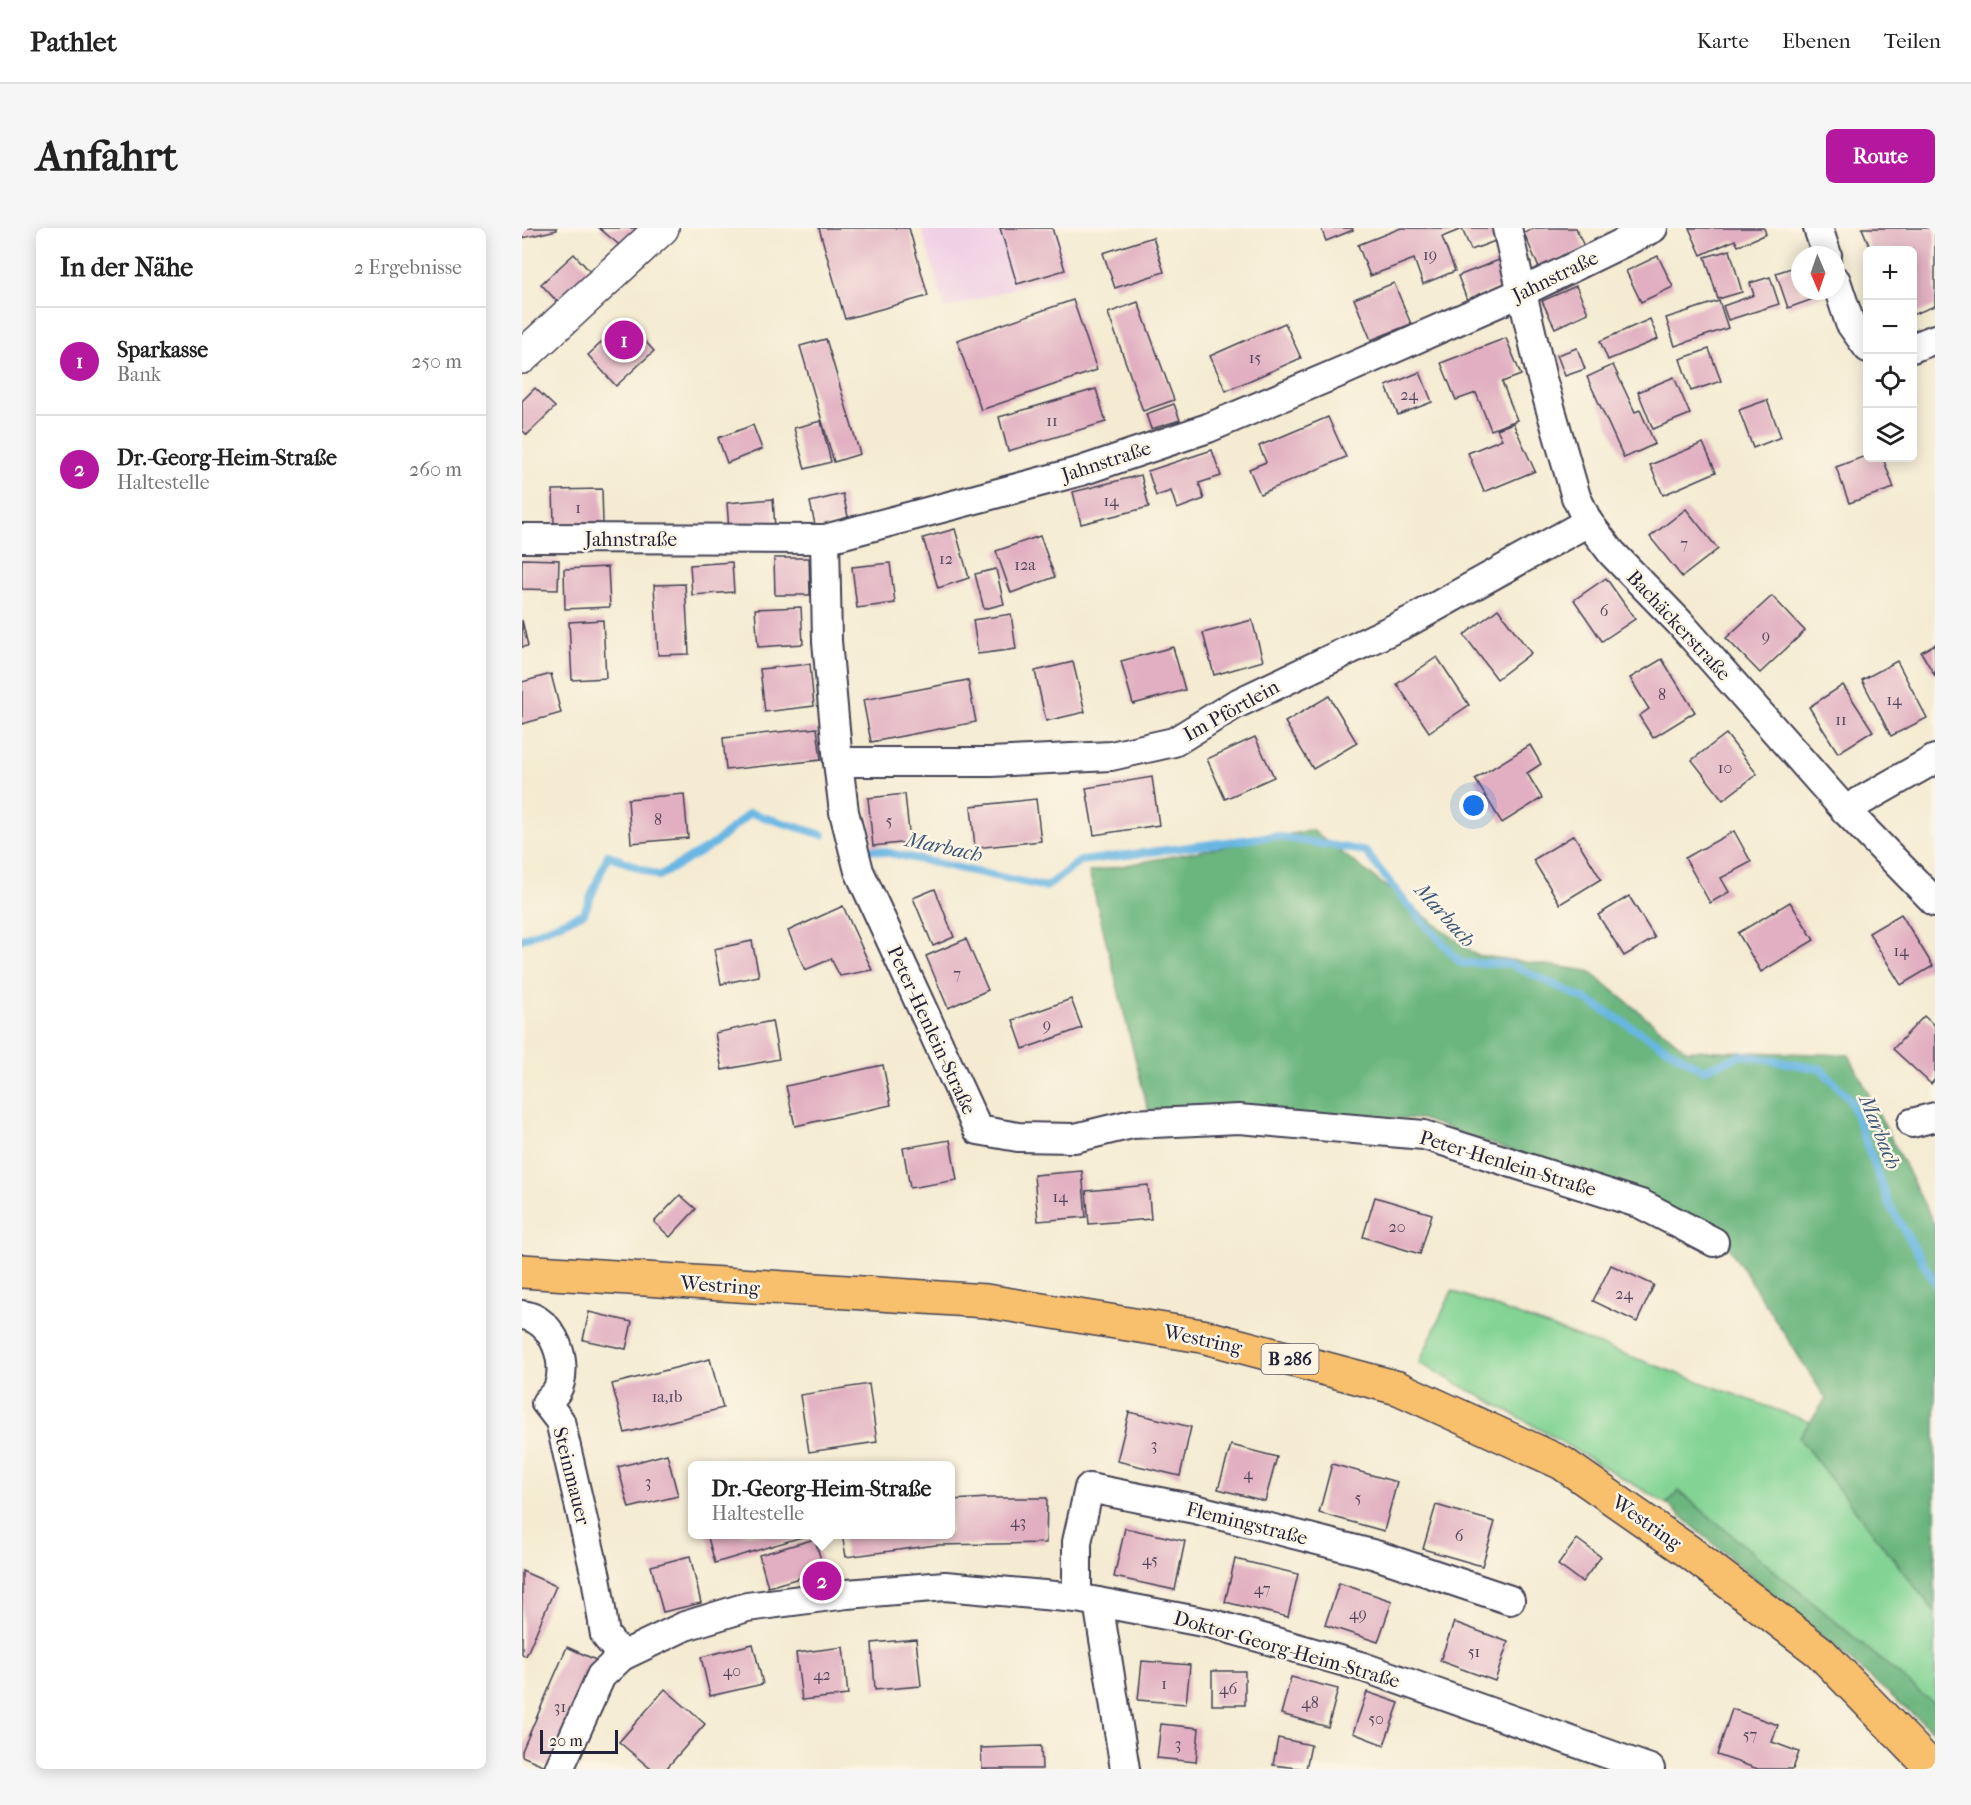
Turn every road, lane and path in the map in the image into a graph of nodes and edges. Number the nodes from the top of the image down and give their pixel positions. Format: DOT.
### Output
graph roads {
  1 [pos="662,228"];
  2 [pos="1507,228"];
  3 [pos="1653,228"];
  4 [pos="1818,228"];
  5 [pos="1824,246"];
  6 [pos="1520,293"];
  7 [pos="1842,300"];
  8 [pos="1935,339"];
  9 [pos="1863,341"];
  10 [pos="1917,346"];
  11 [pos="522,357"];
  12 [pos="1588,522"];
  13 [pos="522,538"];
  14 [pos="825,539"];
  15 [pos="1935,759"];
  16 [pos="838,762"];
  17 [pos="1845,810"];
  18 [pos="1935,902"];
  19 [pos="1714,1242"];
  20 [pos="522,1271"];
  21 [pos="522,1315"];
  22 [pos="534,1405"];
  23 [pos="1088,1600"];
  24 [pos="1510,1600"];
  25 [pos="622,1656"];
  26 [pos="559,1769"];
  27 [pos="1125,1769"];
  28 [pos="1650,1769"];
  29 [pos="1934,1769"];
  1 -- 11 [label="street"];
  2 -- 6 [label="street, Bachäckerstraße"];
  3 -- 6 [label="street, Jahnstraße"];
  4 -- 5 [label="street"];
  6 -- 12 [label="street, Bachäckerstraße"];
  6 -- 14 [label="street, Jahnstraße"];
  7 -- 9 [label="street"];
  8 -- 10 [label="street"];
  12 -- 16 [label="street, Im Pförtlein"];
  12 -- 17 [label="street, Bachäckerstraße"];
  13 -- 14 [label="street, Jahnstraße"];
  14 -- 16 [label="street, Peter-Henlein-Straße"];
  15 -- 17 [label="street"];
  16 -- 19 [label="street, Peter-Henlein-Straße"];
  17 -- 18 [label="street, Bachäckerstraße"];
  20 -- 29 [label="main road, Westring / B 286"];
  21 -- 22 [label="street, Steinmauer"];
  22 -- 25 [label="street, Steinmauer"];
  23 -- 24 [label="street, Flemingstraße"];
  23 -- 25 [label="street, Doktor-Georg-Heim-Straße"];
  23 -- 27 [label="street"];
  23 -- 28 [label="street, Doktor-Georg-Heim-Straße"];
  25 -- 26 [label="street, Doktor-Georg-Heim-Straße"];
}
